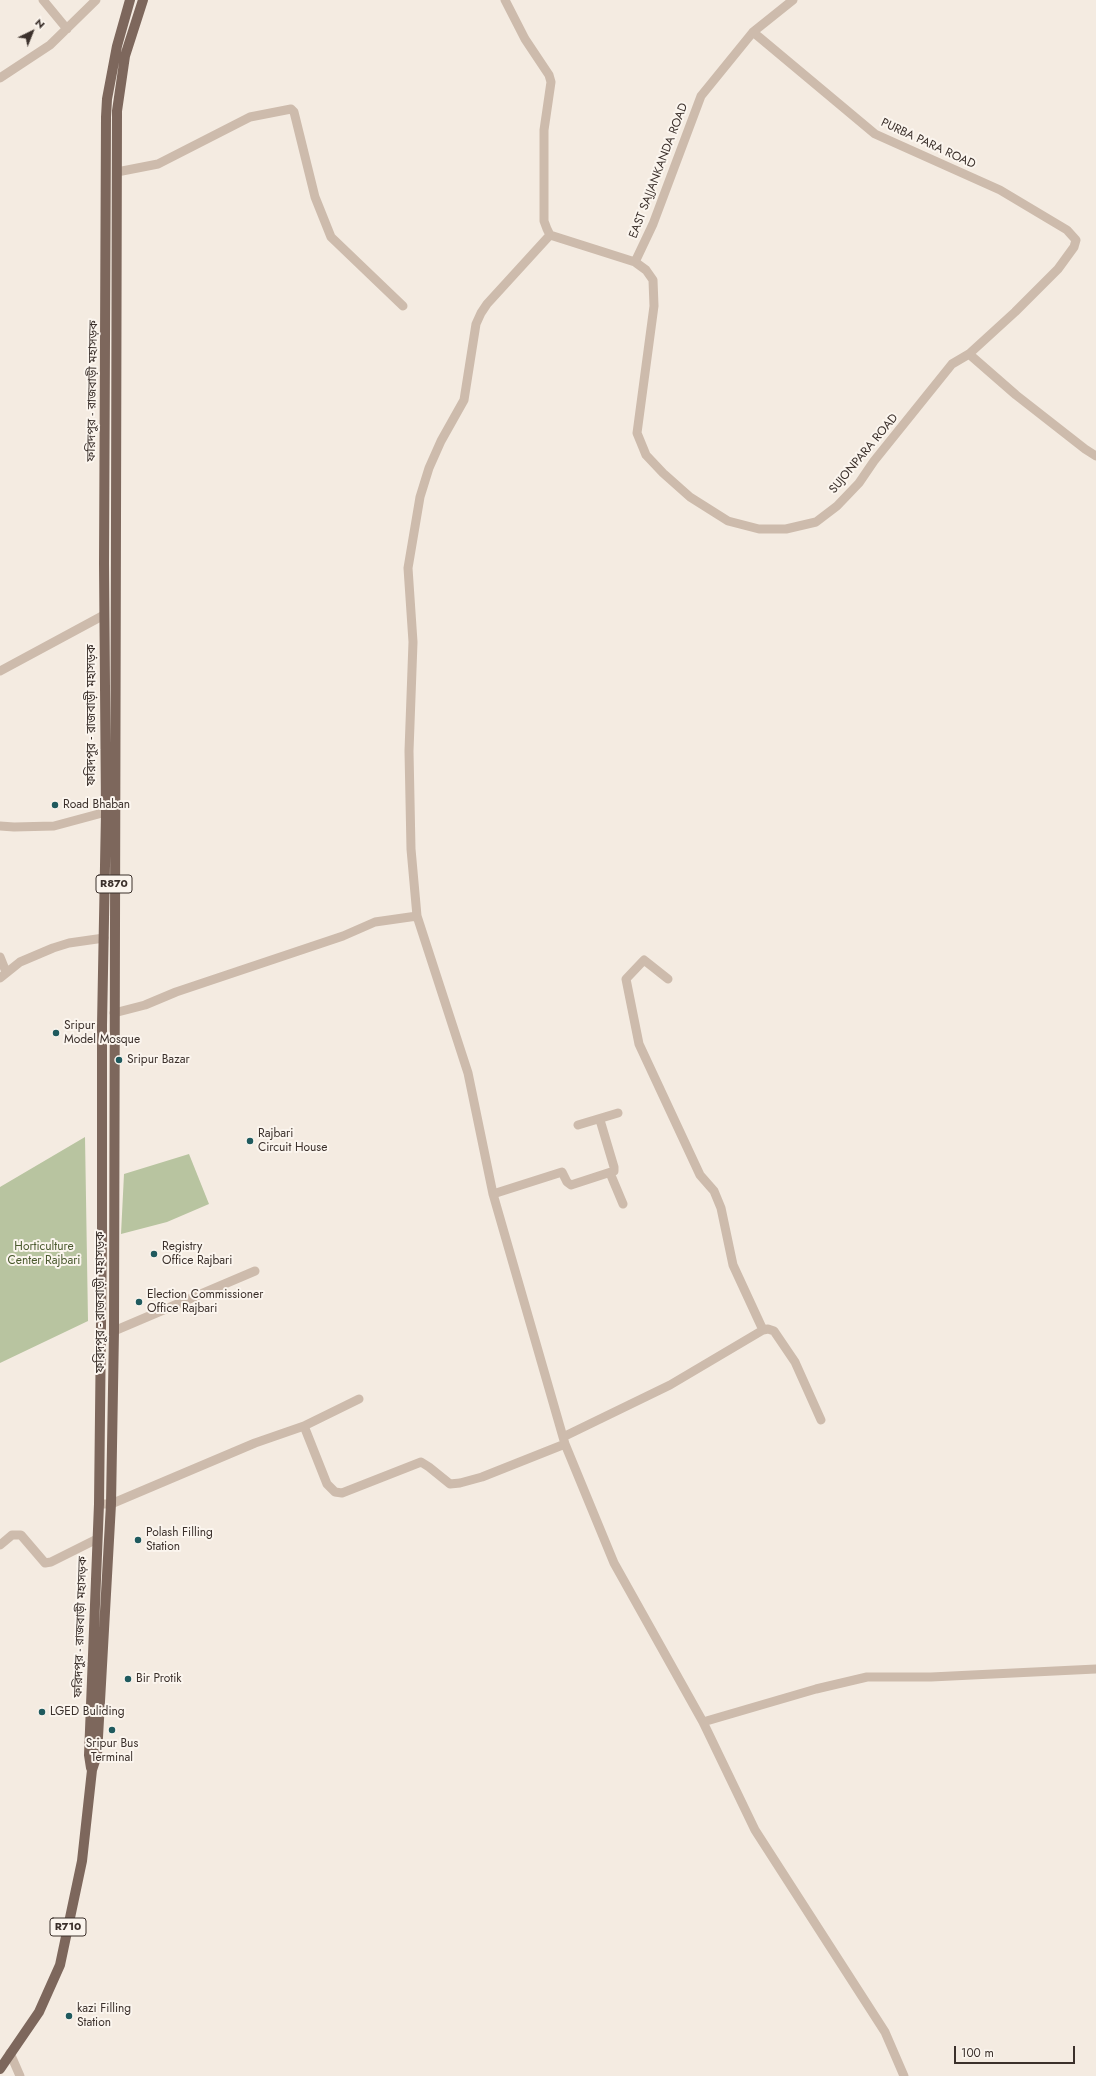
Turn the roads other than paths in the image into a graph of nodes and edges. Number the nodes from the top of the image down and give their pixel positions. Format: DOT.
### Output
graph roads {
  1 [pos="43,0"];
  2 [pos="96,0"];
  3 [pos="130,0"];
  4 [pos="143,0"];
  5 [pos="505,0"];
  6 [pos="793,0"];
  7 [pos="67,29"];
  8 [pos="753,32"];
  9 [pos="0,78"];
  10 [pos="116,172"];
  11 [pos="1067,230"];
  12 [pos="550,235"];
  13 [pos="634,262"];
  14 [pos="403,306"];
  15 [pos="969,354"];
  16 [pos="1096,456"];
  17 [pos="104,615"];
  18 [pos="0,671"];
  19 [pos="106,812"];
  20 [pos="0,826"];
  21 [pos="416,916"];
  22 [pos="104,938"];
  23 [pos="0,957"];
  24 [pos="3,975"];
  25 [pos="668,979"];
  26 [pos="114,1013"];
  27 [pos="618,1113"];
  28 [pos="600,1120"];
  29 [pos="578,1125"];
  30 [pos="610,1173"];
  31 [pos="493,1194"];
  32 [pos="623,1204"];
  33 [pos="255,1271"];
  34 [pos="763,1330"];
  35 [pos="114,1331"];
  36 [pos="359,1399"];
  37 [pos="821,1420"];
  38 [pos="304,1426"];
  39 [pos="564,1440"];
  40 [pos="99,1504"];
  41 [pos="111,1504"];
  42 [pos="98,1539"];
  43 [pos="0,1544"];
  44 [pos="1096,1669"];
  45 [pos="703,1722"];
  46 [pos="92,1770"];
  47 [pos="10,2053"];
  48 [pos="0,2069"];
  49 [pos="20,2076"];
  50 [pos="904,2076"];
  1 -- 7 [label="street"];
  2 -- 7 [label="street"];
  3 -- 17 [label="main road, ফরিদপুর - রাজবাড়ী মহাসড়ক / R870"];
  4 -- 10 [label="main road, ফরিদপুর - রাজবাড়ী মহাসড়ক / R870"];
  5 -- 12 [label="street"];
  6 -- 8 [label="street, EAST SAJJANKANDA ROAD"];
  7 -- 9 [label="street"];
  8 -- 11 [label="street, PURBA PARA ROAD"];
  8 -- 13 [label="street, EAST SAJJANKANDA ROAD"];
  10 -- 14 [label="street"];
  10 -- 26 [label="main road, ফরিদপুর - রাজবাড়ী মহাসড়ক / R870"];
  11 -- 15 [label="street, SUJONPARA ROAD"];
  12 -- 13 [label="street"];
  12 -- 21 [label="street"];
  13 -- 15 [label="street, SUJONPARA ROAD"];
  15 -- 16 [label="street"];
  17 -- 18 [label="street"];
  17 -- 19 [label="main road, ফরিদপুর - রাজবাড়ী মহাসড়ক / R870"];
  19 -- 20 [label="street"];
  19 -- 22 [label="main road, ফরিদপুর - রাজবাড়ী মহাসড়ক / R870"];
  21 -- 26 [label="street"];
  21 -- 31 [label="street"];
  22 -- 24 [label="street"];
  22 -- 40 [label="main road, ফরিদপুর - রাজবাড়ী মহাসড়ক / R870"];
  23 -- 24 [label="street"];
  25 -- 34 [label="street"];
  26 -- 35 [label="main road, ফরিদপুর - রাজবাড়ী মহাসড়ক / R870"];
  27 -- 28 [label="street"];
  28 -- 29 [label="street"];
  28 -- 30 [label="street"];
  30 -- 31 [label="street"];
  30 -- 32 [label="street"];
  31 -- 39 [label="street"];
  33 -- 35 [label="street"];
  34 -- 37 [label="street"];
  34 -- 39 [label="street"];
  35 -- 41 [label="main road, ফরিদপুর - রাজবাড়ী মহাসড়ক / R870"];
  36 -- 38 [label="street"];
  38 -- 39 [label="street"];
  38 -- 41 [label="street"];
  39 -- 45 [label="street"];
  40 -- 41 [label="street"];
  40 -- 42 [label="main road, ফরিদপুর - রাজবাড়ী মহাসড়ক / R870"];
  41 -- 46 [label="main road, ফরিদপুর - রাজবাড়ী মহাসড়ক / R870"];
  42 -- 43 [label="street"];
  42 -- 46 [label="main road, ফরিদপুর - রাজবাড়ী মহাসড়ক / R870"];
  44 -- 45 [label="street"];
  45 -- 50 [label="street"];
  46 -- 47 [label="main road, R710"];
  47 -- 48 [label="main road, R710"];
  47 -- 49 [label="street"];
}
